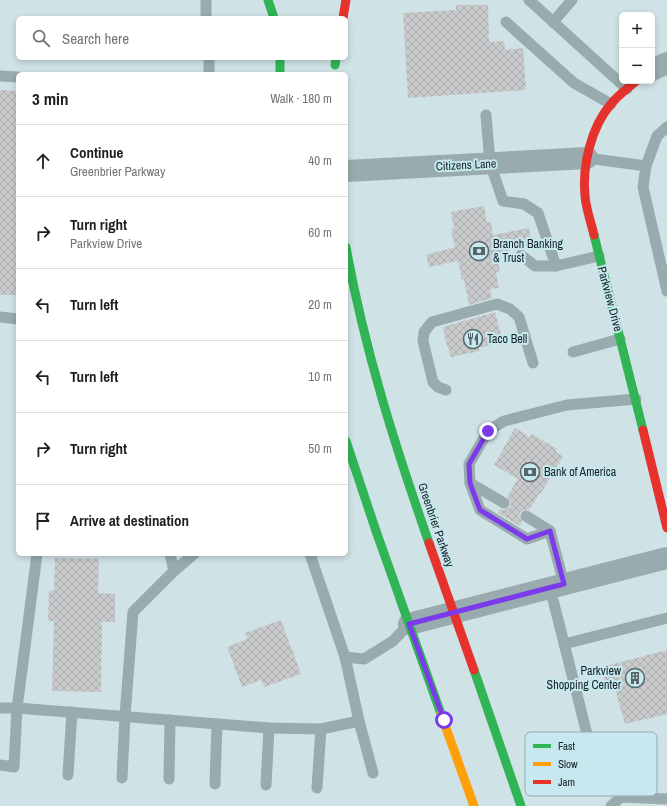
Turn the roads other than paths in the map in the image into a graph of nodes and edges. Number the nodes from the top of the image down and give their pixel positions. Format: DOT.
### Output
graph roads {
  1 [pos="206,0"];
  2 [pos="268,0"];
  3 [pos="277,0"];
  4 [pos="346,0"];
  5 [pos="529,0"];
  6 [pos="572,0"];
  7 [pos="336,6"];
  8 [pos="206,16"];
  9 [pos="273,16"];
  10 [pos="278,16"];
  11 [pos="336,16"];
  12 [pos="343,16"];
  13 [pos="506,22"];
  14 [pos="553,22"];
  15 [pos="208,60"];
  16 [pos="280,60"];
  17 [pos="667,63"];
  18 [pos="655,69"];
  19 [pos="209,72"];
  20 [pos="280,72"];
  21 [pos="0,76"];
  22 [pos="16,77"];
  23 [pos="633,84"];
  24 [pos="627,90"];
  25 [pos="611,104"];
  26 [pos="486,115"];
  27 [pos="667,127"];
  28 [pos="587,158"];
  29 [pos="490,163"];
  30 [pos="646,166"];
  31 [pos="348,171"];
  32 [pos="521,255"];
  33 [pos="348,256"];
  34 [pos="599,256"];
  35 [pos="556,266"];
  36 [pos="667,291"];
  37 [pos="0,318"];
  38 [pos="16,319"];
  39 [pos="620,339"];
  40 [pos="573,352"];
  41 [pos="533,363"];
  42 [pos="446,390"];
  43 [pos="636,399"];
  44 [pos="348,447"];
  45 [pos="470,483"];
  46 [pos="504,504"];
  47 [pos="526,516"];
  48 [pos="667,528"];
  49 [pos="550,531"];
  50 [pos="37,556"];
  51 [pos="170,556"];
  52 [pos="192,556"];
  53 [pos="311,556"];
  54 [pos="667,558"];
  55 [pos="174,571"];
  56 [pos="557,586"];
  57 [pos="454,612"];
  58 [pos="667,618"];
  59 [pos="409,624"];
  60 [pos="564,644"];
  61 [pos="346,658"];
  62 [pos="0,708"];
  63 [pos="17,708"];
  64 [pos="72,712"];
  65 [pos="125,716"];
  66 [pos="170,720"];
  67 [pos="359,721"];
  68 [pos="217,724"];
  69 [pos="269,728"];
  70 [pos="321,729"];
  71 [pos="586,732"];
  72 [pos="0,765"];
  73 [pos="373,773"];
  74 [pos="68,776"];
  75 [pos="122,778"];
  76 [pos="169,779"];
  77 [pos="215,784"];
  78 [pos="266,784"];
  79 [pos="318,788"];
  80 [pos="667,799"];
  81 [pos="474,806"];
  82 [pos="521,806"];
  83 [pos="611,806"];
  1 -- 8 [label="lane"];
  2 -- 9 [label="main road"];
  3 -- 10 [label="main road"];
  4 -- 12 [label="main road"];
  5 -- 14 [label="lane"];
  6 -- 14 [label="lane"];
  7 -- 11 [label="main road"];
  13 -- 25 [label="lane"];
  14 -- 24 [label="lane"];
  15 -- 19 [label="lane"];
  16 -- 20 [label="main road"];
  17 -- 18 [label="street"];
  21 -- 22 [label="lane"];
  23 -- 24 [label="main road, Parkview Drive"];
  24 -- 25 [label="main road, Parkview Drive"];
  25 -- 28 [label="main road, Parkview Drive"];
  26 -- 29 [label="lane"];
  27 -- 30 [label="lane"];
  28 -- 29 [label="street, Citizens Lane"];
  28 -- 30 [label="lane"];
  28 -- 34 [label="main road, Parkview Drive"];
  29 -- 31 [label="street, Citizens Lane"];
  29 -- 35 [label="lane"];
  30 -- 36 [label="lane"];
  32 -- 35 [label="lane"];
  33 -- 57 [label="main road, Greenbrier Parkway"];
  34 -- 35 [label="lane"];
  34 -- 39 [label="main road, Parkview Drive"];
  37 -- 38 [label="lane"];
  39 -- 40 [label="lane"];
  39 -- 43 [label="main road, Parkview Drive"];
  41 -- 42 [label="lane"];
  43 -- 45 [label="lane"];
  43 -- 48 [label="main road, Parkview Drive"];
  44 -- 59 [label="main road"];
  45 -- 46 [label="lane"];
  45 -- 49 [label="lane"];
  47 -- 49 [label="lane"];
  49 -- 56 [label="lane"];
  50 -- 63 [label="lane"];
  51 -- 55 [label="lane"];
  52 -- 55 [label="lane"];
  53 -- 61 [label="lane"];
  54 -- 56 [label="street"];
  55 -- 65 [label="lane"];
  56 -- 57 [label="street"];
  56 -- 60 [label="lane"];
  57 -- 59 [label="street"];
  57 -- 82 [label="main road, Greenbrier Parkway"];
  58 -- 60 [label="lane"];
  59 -- 61 [label="lane"];
  59 -- 81 [label="main road"];
  60 -- 71 [label="lane"];
  61 -- 67 [label="lane"];
  62 -- 63 [label="lane"];
  63 -- 64 [label="lane"];
  63 -- 72 [label="lane"];
  64 -- 65 [label="lane"];
  64 -- 74 [label="lane"];
  65 -- 66 [label="lane"];
  65 -- 75 [label="lane"];
  66 -- 68 [label="lane"];
  66 -- 76 [label="lane"];
  67 -- 70 [label="lane"];
  67 -- 73 [label="lane"];
  68 -- 69 [label="lane"];
  68 -- 77 [label="lane"];
  69 -- 70 [label="lane"];
  69 -- 78 [label="lane"];
  70 -- 79 [label="lane"];
  80 -- 83 [label="lane"];
}
